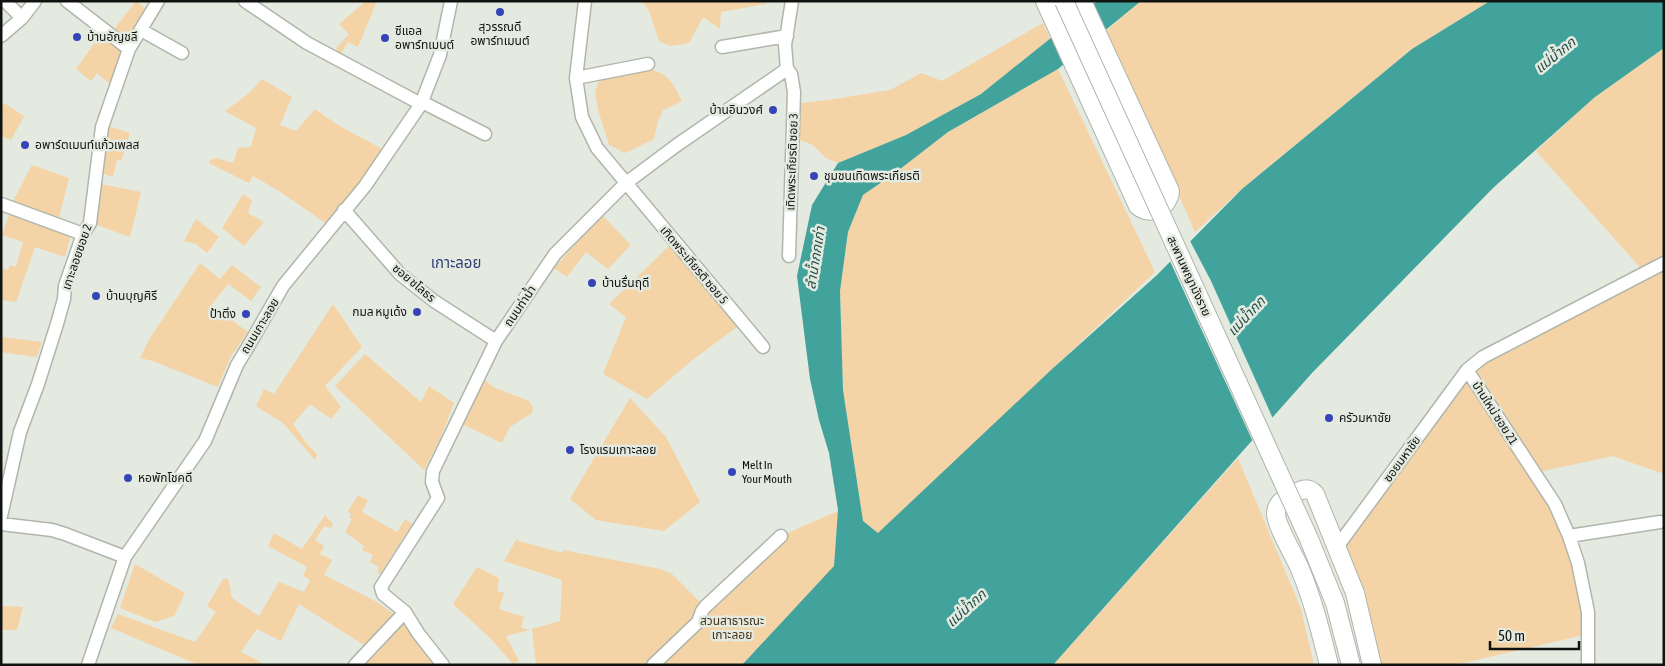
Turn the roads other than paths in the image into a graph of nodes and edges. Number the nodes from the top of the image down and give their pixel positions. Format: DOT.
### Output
graph roads {
  1 [pos="5,1"];
  2 [pos="35,1"];
  3 [pos="67,1"];
  4 [pos="158,1"];
  5 [pos="245,1"];
  6 [pos="451,1"];
  7 [pos="585,1"];
  8 [pos="792,1"];
  9 [pos="1045,1"];
  10 [pos="1064,1"];
  11 [pos="1083,3"];
  12 [pos="22,18"];
  13 [pos="141,30"];
  14 [pos="1,36"];
  15 [pos="787,36"];
  16 [pos="722,47"];
  17 [pos="129,49"];
  18 [pos="182,53"];
  19 [pos="648,64"];
  20 [pos="787,69"];
  21 [pos="576,78"];
  22 [pos="421,103"];
  23 [pos="485,134"];
  24 [pos="626,183"];
  25 [pos="1,204"];
  26 [pos="344,210"];
  27 [pos="83,234"];
  28 [pos="789,256"];
  29 [pos="1664,263"];
  30 [pos="496,341"];
  31 [pos="764,347"];
  32 [pos="1467,370"];
  33 [pos="1,516"];
  34 [pos="1660,522"];
  35 [pos="1,524"];
  36 [pos="781,536"];
  37 [pos="1569,536"];
  38 [pos="1337,547"];
  39 [pos="125,557"];
  40 [pos="405,612"];
  41 [pos="88,665"];
  42 [pos="355,665"];
  43 [pos="443,665"];
  44 [pos="653,665"];
  45 [pos="1328,665"];
  46 [pos="1351,665"];
  47 [pos="1372,665"];
  48 [pos="1588,665"];
  1 -- 12 [label="street"];
  2 -- 12 [label="street"];
  3 -- 17 [label="street"];
  4 -- 13 [label="street, เกาะลอยซอย 2"];
  5 -- 22 [label="street"];
  6 -- 22 [label="street, ถนนเกาะลอย"];
  7 -- 21 [label="street, เทิดพระเกียรติ ซอย 5"];
  8 -- 15 [label="street"];
  9 -- 11 [label="main road"];
  10 -- 46 [label="main road, สะพานพญามังราย, bridge"];
  12 -- 14 [label="street"];
  13 -- 17 [label="street, เกาะลอยซอย 2"];
  13 -- 18 [label="street"];
  15 -- 16 [label="street"];
  15 -- 20 [label="street"];
  17 -- 27 [label="street, เกาะลอยซอย 2"];
  19 -- 21 [label="street"];
  20 -- 24 [label="street, ถนนท่าน้ำ"];
  20 -- 28 [label="street, เทิดพระเกียรติ ซอย 3"];
  21 -- 24 [label="street, เทิดพระเกียรติ ซอย 5"];
  22 -- 23 [label="street"];
  22 -- 26 [label="street, ถนนเกาะลอย"];
  24 -- 30 [label="street, ถนนท่าน้ำ"];
  24 -- 31 [label="street, เทิดพระเกียรติ ซอย 5"];
  25 -- 27 [label="street"];
  26 -- 30 [label="street, ซอย ชโลธร"];
  26 -- 39 [label="street, ถนนเกาะลอย"];
  27 -- 33 [label="street, เกาะลอยซอย 2"];
  29 -- 32 [label="street, บ้านใหม่ ซอย 21"];
  30 -- 40 [label="street, ถนนท่าน้ำ"];
  32 -- 37 [label="street, บ้านใหม่ ซอย 21"];
  32 -- 38 [label="street, ซอยมหาชัย"];
  34 -- 37 [label="street"];
  35 -- 39 [label="street"];
  36 -- 44 [label="street"];
  37 -- 48 [label="street, บ้านใหม่ ซอย 21"];
  38 -- 45 [label="main road"];
  38 -- 47 [label="main road"];
  39 -- 41 [label="street, ถนนเกาะลอย"];
  40 -- 42 [label="street"];
  40 -- 43 [label="street"];
}
